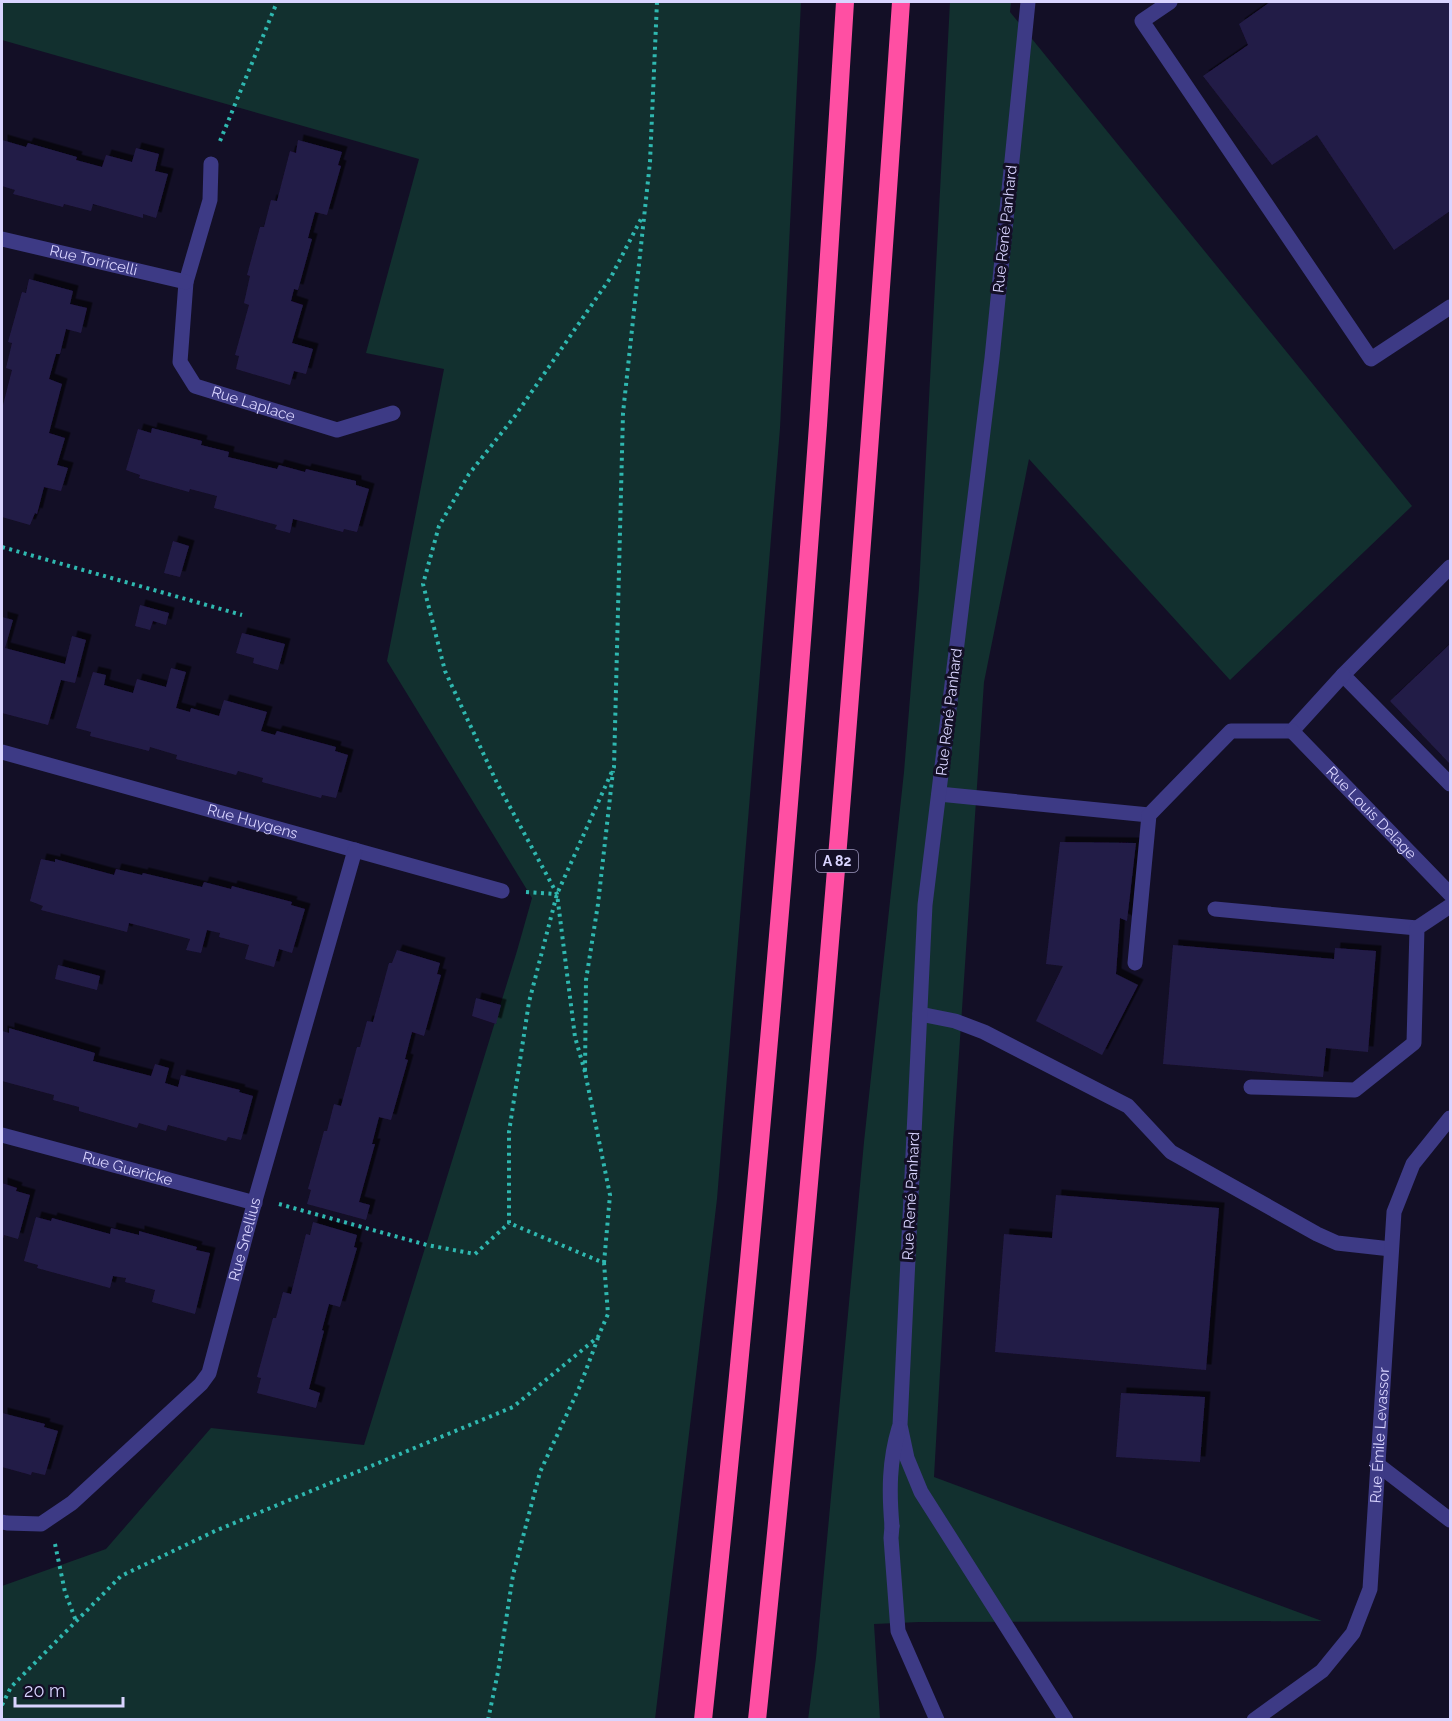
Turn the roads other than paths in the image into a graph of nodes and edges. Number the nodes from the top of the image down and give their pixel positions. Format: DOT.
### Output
graph roads {
  1 [pos="845,2"];
  2 [pos="901,2"];
  3 [pos="1028,2"];
  4 [pos="1170,2"];
  5 [pos="211,164"];
  6 [pos="2,239"];
  7 [pos="186,282"];
  8 [pos="1450,307"];
  9 [pos="393,413"];
  10 [pos="1450,567"];
  11 [pos="1343,675"];
  12 [pos="1292,731"];
  13 [pos="2,752"];
  14 [pos="1450,784"];
  15 [pos="939,794"];
  16 [pos="1149,815"];
  17 [pos="356,850"];
  18 [pos="502,891"];
  19 [pos="1450,894"];
  20 [pos="1450,906"];
  21 [pos="1215,909"];
  22 [pos="1418,928"];
  23 [pos="1135,963"];
  24 [pos="920,1014"];
  25 [pos="1251,1087"];
  26 [pos="1450,1118"];
  27 [pos="2,1135"];
  28 [pos="255,1200"];
  29 [pos="1391,1249"];
  30 [pos="900,1425"];
  31 [pos="1377,1464"];
  32 [pos="1450,1520"];
  33 [pos="2,1522"];
  34 [pos="703,1719"];
  35 [pos="757,1719"];
  36 [pos="937,1719"];
  37 [pos="1066,1719"];
  38 [pos="1254,1719"];
  1 -- 34 [label="highway"];
  2 -- 35 [label="highway, A 82"];
  3 -- 15 [label="street, Rue René Panhard"];
  4 -- 8 [label="street"];
  5 -- 7 [label="street, Rue Laplace"];
  6 -- 7 [label="street, Rue Torricelli"];
  7 -- 9 [label="street, Rue Laplace"];
  10 -- 11 [label="street"];
  11 -- 12 [label="street"];
  11 -- 14 [label="street"];
  12 -- 16 [label="street"];
  12 -- 19 [label="street, Rue Louis Delage"];
  13 -- 17 [label="street, Rue Huygens"];
  15 -- 16 [label="street"];
  15 -- 24 [label="street, Rue René Panhard"];
  16 -- 23 [label="street"];
  17 -- 18 [label="street, Rue Huygens"];
  17 -- 28 [label="street, Rue Snellius"];
  20 -- 22 [label="street"];
  21 -- 22 [label="street"];
  22 -- 25 [label="street"];
  24 -- 29 [label="street"];
  24 -- 30 [label="street, Rue René Panhard"];
  26 -- 29 [label="street, Rue Émile Levassor"];
  27 -- 28 [label="street, Rue Guericke"];
  28 -- 33 [label="street, Rue Snellius"];
  29 -- 31 [label="street, Rue Émile Levassor"];
  30 -- 36 [label="street, Rue René Panhard"];
  30 -- 37 [label="street, Rue René Panhard"];
  31 -- 32 [label="street"];
  31 -- 38 [label="street, Rue Émile Levassor"];
}
